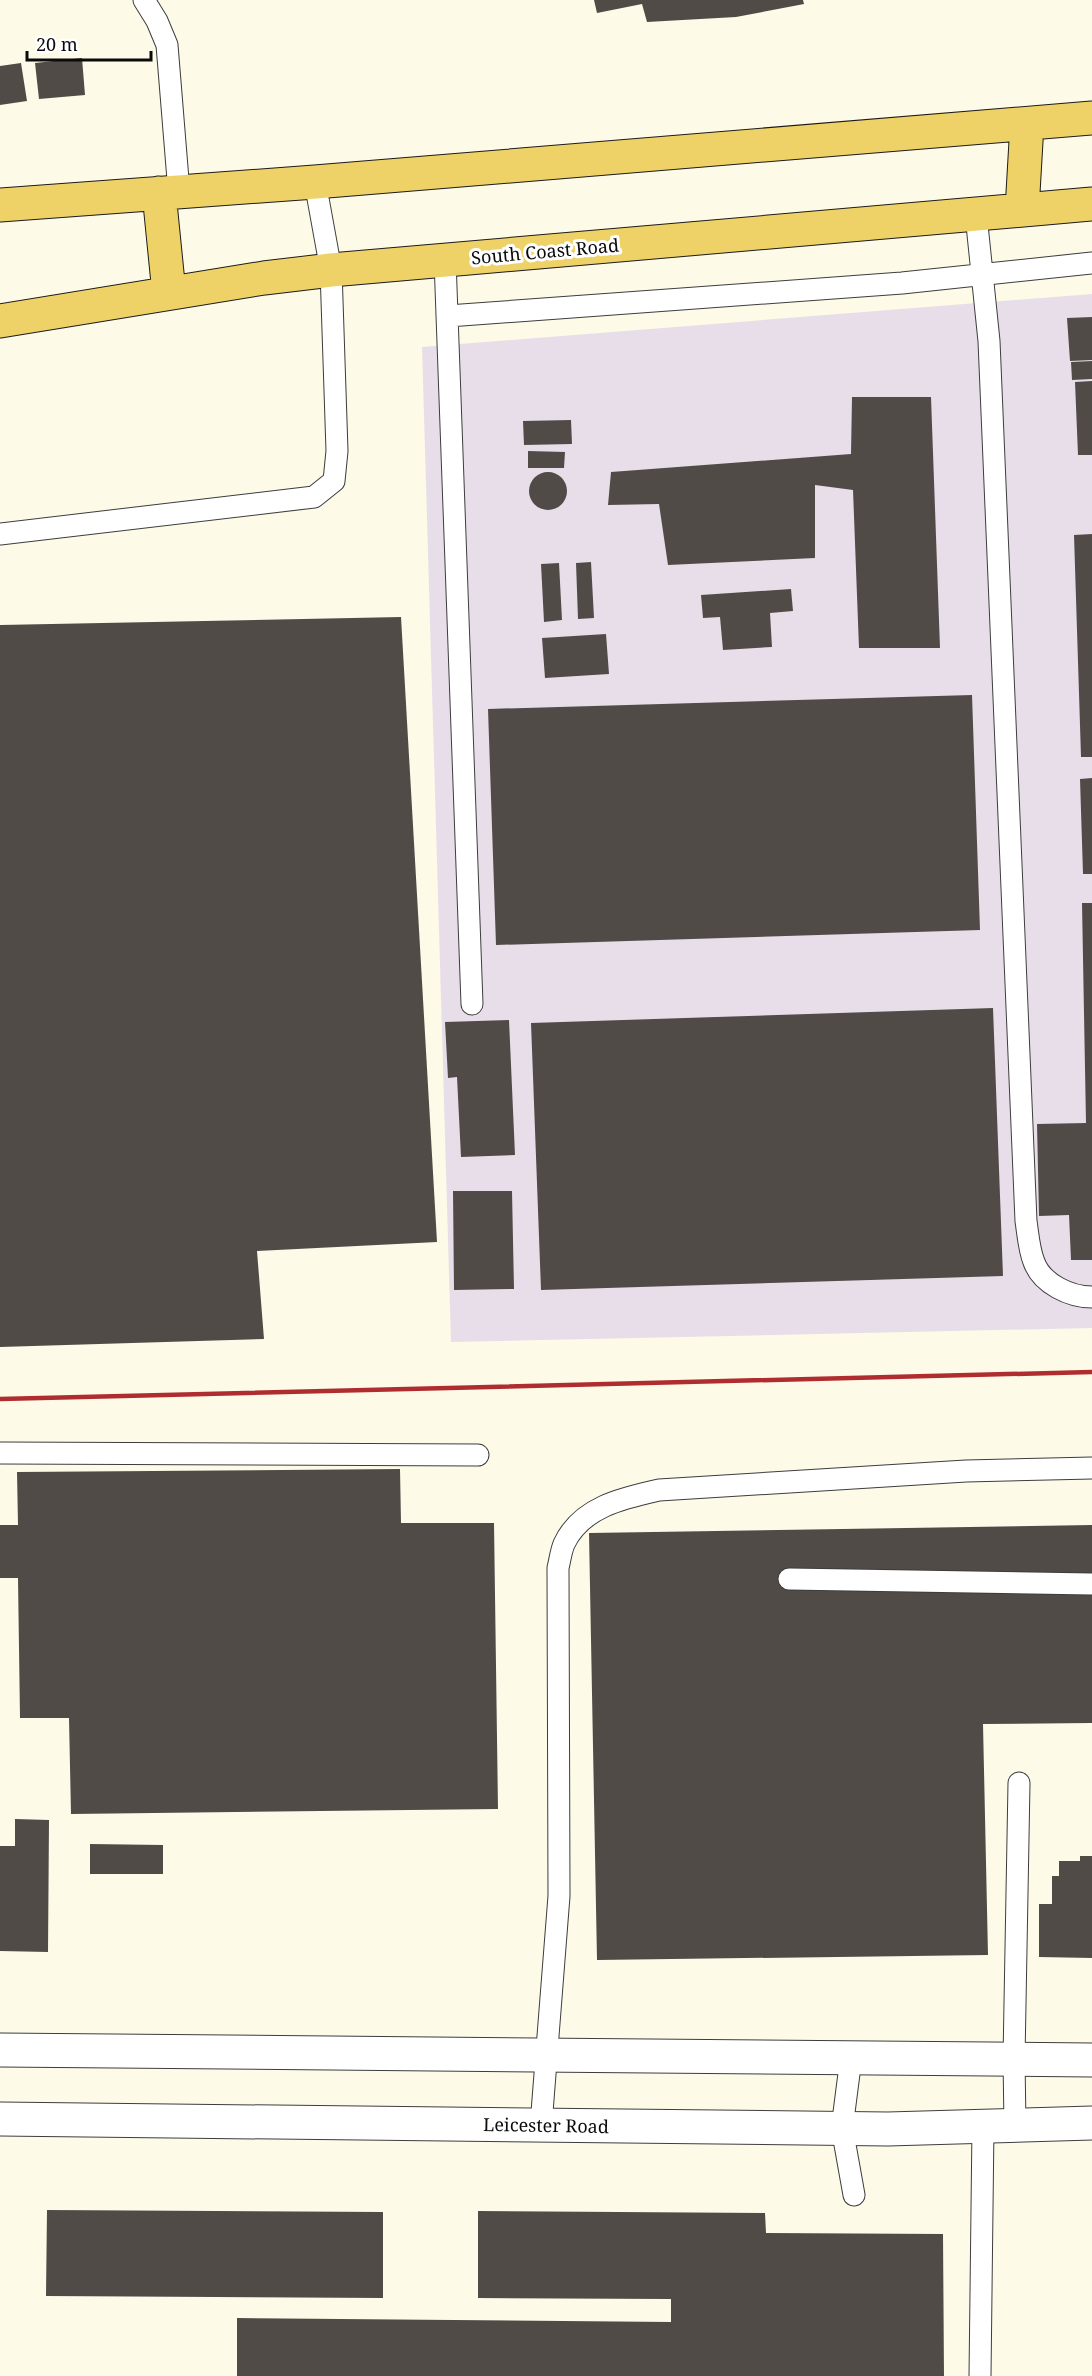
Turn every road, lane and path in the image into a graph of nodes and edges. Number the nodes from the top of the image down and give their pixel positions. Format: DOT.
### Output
graph roads {
  1 [pos="144,0"];
  2 [pos="1092,118"];
  3 [pos="1027,124"];
  4 [pos="315,182"];
  5 [pos="169,192"];
  6 [pos="1092,204"];
  7 [pos="0,205"];
  8 [pos="1022,210"];
  9 [pos="976,215"];
  10 [pos="446,260"];
  11 [pos="1092,263"];
  12 [pos="331,270"];
  13 [pos="983,273"];
  14 [pos="169,293"];
  15 [pos="448,316"];
  16 [pos="0,321"];
  17 [pos="0,534"];
  18 [pos="472,1004"];
  19 [pos="1092,1297"];
  20 [pos="0,1453"];
  21 [pos="478,1455"];
  22 [pos="1092,1468"];
  23 [pos="789,1579"];
  24 [pos="1092,1584"];
  25 [pos="1019,1783"];
  26 [pos="0,2050"];
  27 [pos="547,2055"];
  28 [pos="851,2058"];
  29 [pos="1014,2059"];
  30 [pos="1092,2060"];
  31 [pos="0,2119"];
  32 [pos="1092,2123"];
  33 [pos="541,2125"];
  34 [pos="999,2125"];
  35 [pos="842,2128"];
  36 [pos="854,2195"];
  37 [pos="980,2376"];
  1 -- 5 [label="lane"];
  2 -- 3 [label="main road"];
  3 -- 4 [label="main road"];
  3 -- 8 [label="main road"];
  4 -- 5 [label="main road"];
  4 -- 12 [label="lane"];
  5 -- 7 [label="main road"];
  5 -- 14 [label="main road"];
  6 -- 8 [label="main road, South Coast Road"];
  8 -- 9 [label="main road, South Coast Road"];
  9 -- 10 [label="main road, South Coast Road"];
  9 -- 13 [label="lane"];
  10 -- 12 [label="main road, South Coast Road"];
  10 -- 15 [label="lane"];
  11 -- 13 [label="lane"];
  12 -- 14 [label="main road, South Coast Road"];
  12 -- 17 [label="lane"];
  13 -- 15 [label="lane"];
  13 -- 19 [label="lane"];
  14 -- 16 [label="main road, South Coast Road"];
  15 -- 18 [label="lane"];
  20 -- 21 [label="lane"];
  22 -- 27 [label="lane"];
  23 -- 24 [label="lane"];
  25 -- 29 [label="lane"];
  26 -- 27 [label="street"];
  27 -- 28 [label="street"];
  27 -- 33 [label="lane"];
  28 -- 29 [label="street"];
  28 -- 35 [label="lane"];
  29 -- 30 [label="street"];
  29 -- 34 [label="lane"];
  31 -- 33 [label="street, Leicester Road"];
  32 -- 34 [label="street, Leicester Road"];
  33 -- 35 [label="street, Leicester Road"];
  34 -- 35 [label="street, Leicester Road"];
  34 -- 37 [label="lane"];
  35 -- 36 [label="lane"];
}
